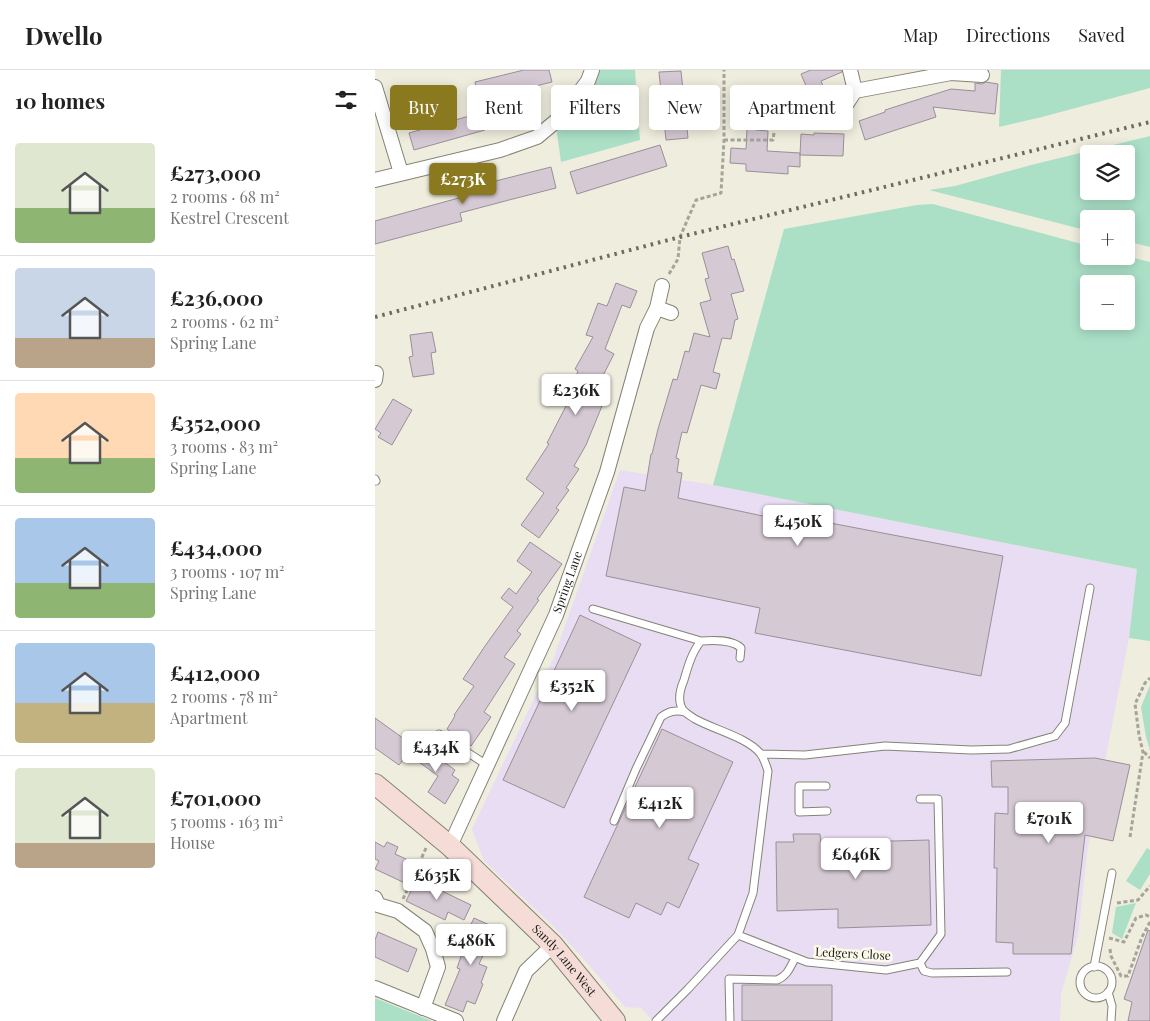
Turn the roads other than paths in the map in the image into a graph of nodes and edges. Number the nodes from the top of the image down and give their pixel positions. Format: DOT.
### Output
graph roads {
  1 [pos="592,70"];
  2 [pos="850,70"];
  3 [pos="982,75"];
  4 [pos="375,87"];
  5 [pos="855,91"];
  6 [pos="853,94"];
  7 [pos="401,173"];
  8 [pos="375,180"];
  9 [pos="662,286"];
  10 [pos="657,308"];
  11 [pos="671,313"];
  12 [pos="1090,588"];
  13 [pos="593,609"];
  14 [pos="701,641"];
  15 [pos="740,658"];
  16 [pos="685,712"];
  17 [pos="433,744"];
  18 [pos="761,754"];
  19 [pos="487,765"];
  20 [pos="375,784"];
  21 [pos="825,786"];
  22 [pos="920,799"];
  23 [pos="827,811"];
  24 [pos="614,821"];
  25 [pos="450,846"];
  26 [pos="1112,873"];
  27 [pos="375,898"];
  28 [pos="738,935"];
  29 [pos="553,945"];
  30 [pos="795,958"];
  31 [pos="920,963"];
  32 [pos="1094,967"];
  33 [pos="1007,972"];
  34 [pos="375,988"];
  35 [pos="1108,992"];
  36 [pos="423,1008"];
  37 [pos="457,1021"];
  38 [pos="504,1021"];
  39 [pos="615,1021"];
  40 [pos="656,1021"];
  41 [pos="730,1021"];
  42 [pos="1111,1021"];
  1 -- 7 [label="street"];
  2 -- 5 [label="street"];
  3 -- 5 [label="street"];
  4 -- 7 [label="street"];
  5 -- 6 [label="street"];
  7 -- 8 [label="street"];
  9 -- 10 [label="street, Spring Lane"];
  10 -- 11 [label="street"];
  10 -- 19 [label="street, Spring Lane"];
  12 -- 18 [label="lane"];
  13 -- 14 [label="lane"];
  14 -- 15 [label="lane"];
  14 -- 16 [label="lane"];
  16 -- 18 [label="lane"];
  16 -- 24 [label="lane"];
  17 -- 19 [label="lane"];
  18 -- 28 [label="lane"];
  19 -- 25 [label="street, Spring Lane"];
  20 -- 25 [label="street, Sandy Lane West"];
  21 -- 23 [label="lane"];
  22 -- 31 [label="lane"];
  25 -- 29 [label="street, Sandy Lane West"];
  26 -- 32 [label="lane"];
  27 -- 36 [label="street"];
  28 -- 30 [label="lane, Ledgers Close"];
  28 -- 40 [label="lane"];
  29 -- 38 [label="street"];
  29 -- 39 [label="street, Sandy Lane West"];
  30 -- 31 [label="lane, Ledgers Close"];
  30 -- 41 [label="lane"];
  31 -- 33 [label="lane"];
  32 -- 35 [label="lane"];
  32 -- 35 [label="lane"];
  34 -- 36 [label="street"];
  35 -- 42 [label="lane"];
  36 -- 37 [label="street"];
}
